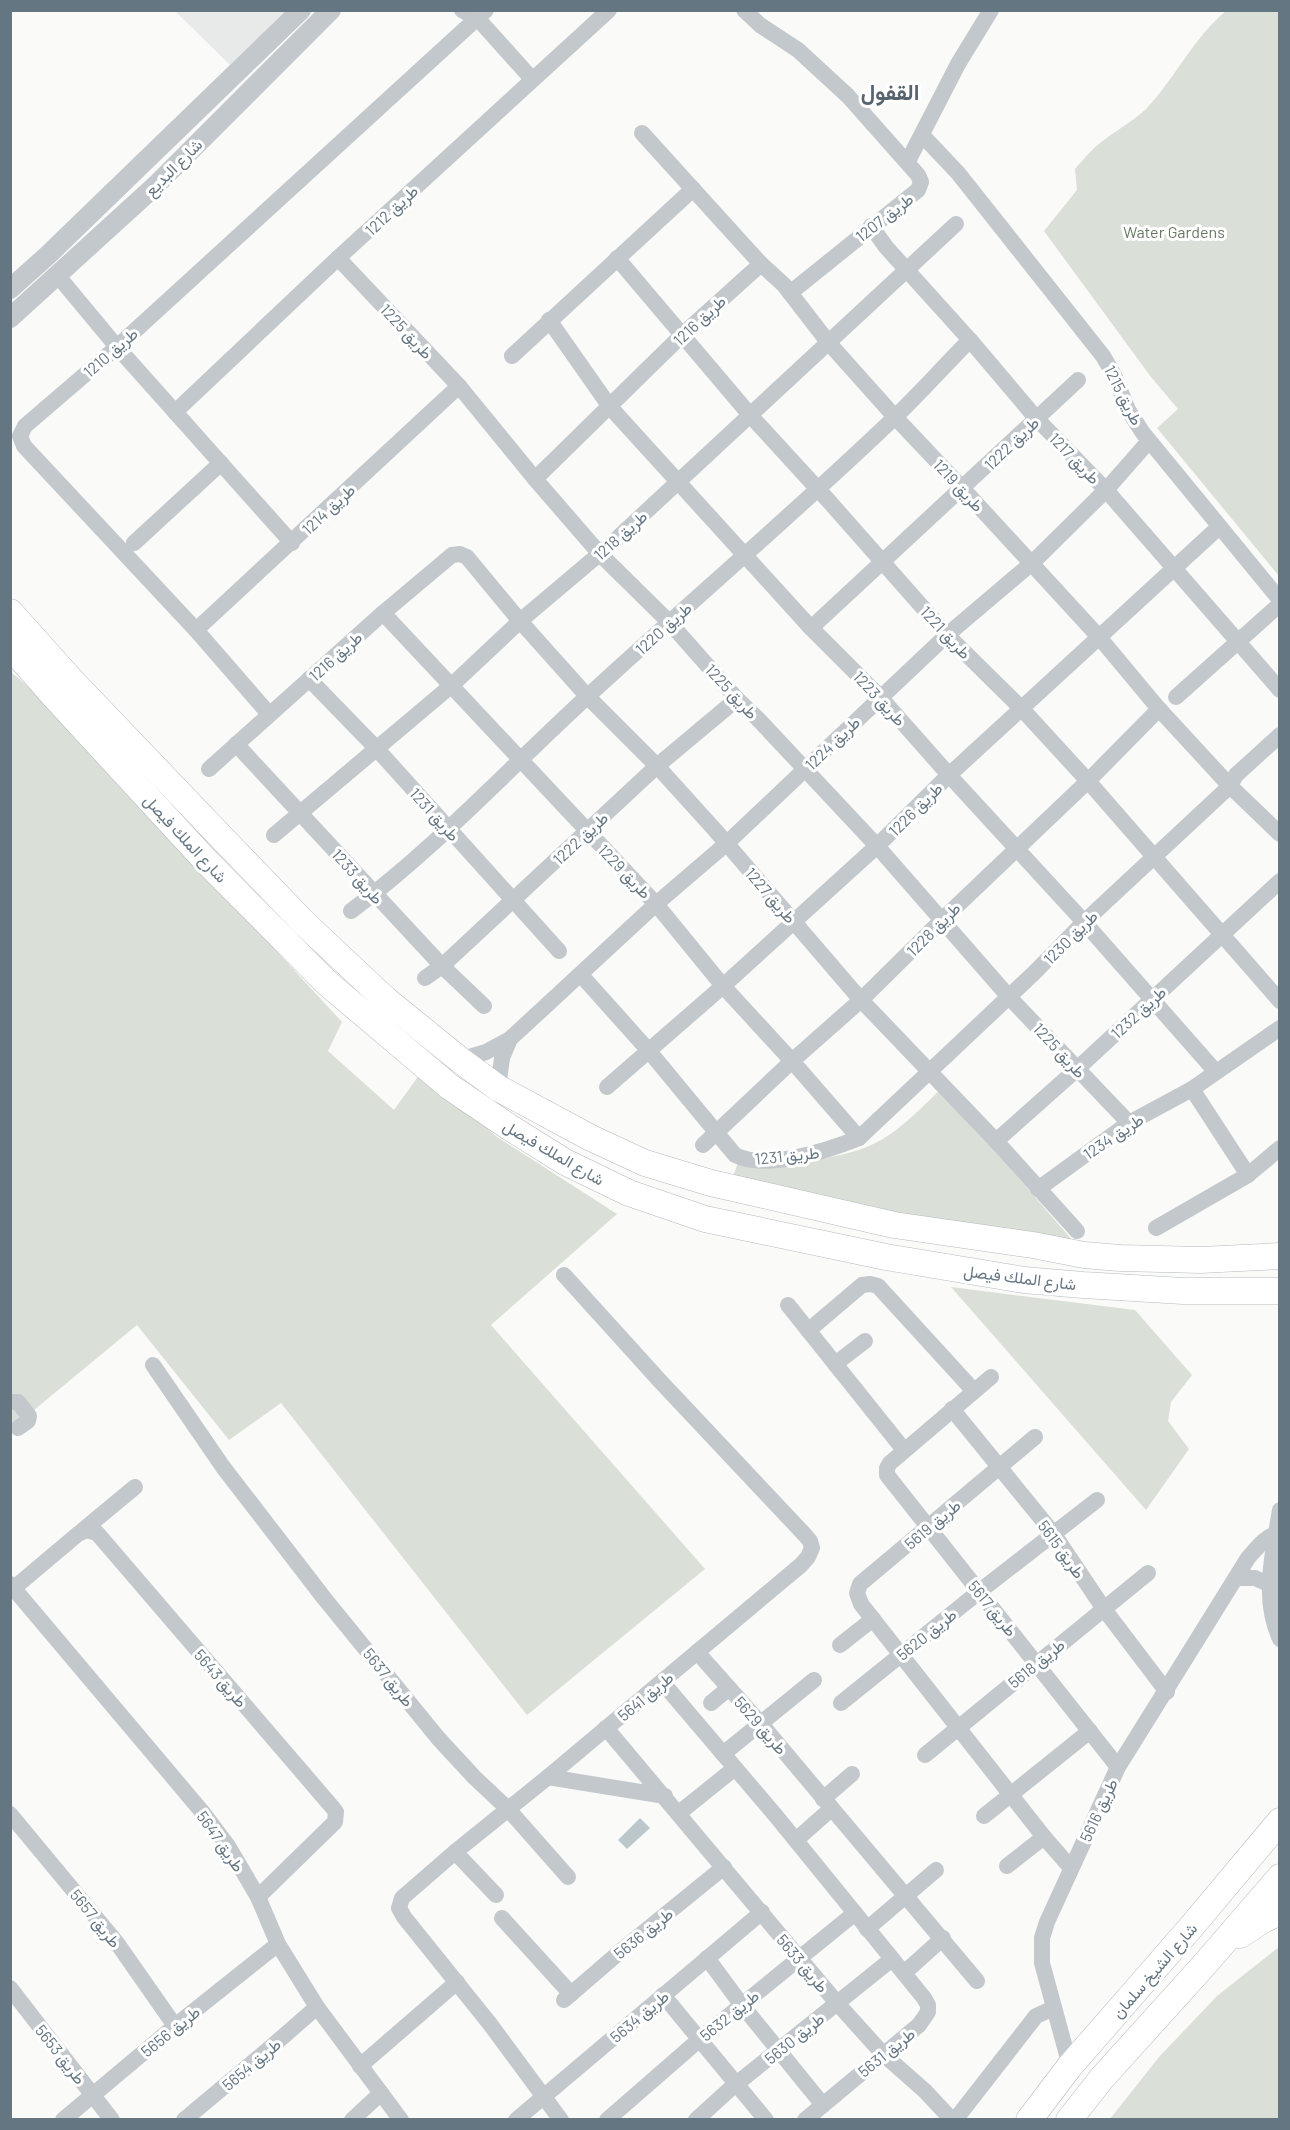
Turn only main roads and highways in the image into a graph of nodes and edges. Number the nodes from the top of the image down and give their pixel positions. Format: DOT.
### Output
graph roads {
  1 [pos="10,601"];
  2 [pos="10,612"];
  3 [pos="10,646"];
  4 [pos="10,658"];
  5 [pos="62,688"];
  6 [pos="1280,1256"];
  7 [pos="1275,1290"];
  8 [pos="1280,1821"];
  9 [pos="1280,1877"];
  10 [pos="1280,1912"];
  11 [pos="1205,1964"];
  12 [pos="1029,2120"];
  13 [pos="1069,2120"];
  1 -- 5 [label="main road"];
  2 -- 5 [label="main road, شارع الملك فيصل"];
  3 -- 5 [label="main road, شارع الملك فيصل"];
  4 -- 5 [label="main road"];
  5 -- 6 [label="main road, شارع الملك فيصل"];
  5 -- 7 [label="main road, شارع الملك فيصل"];
  8 -- 12 [label="main road, شارع الشيخ سلمان"];
  9 -- 11 [label="main road, شارع الشيخ سلمان"];
  10 -- 11 [label="main road"];
  11 -- 13 [label="main road, شارع الشيخ سلمان"];
}
